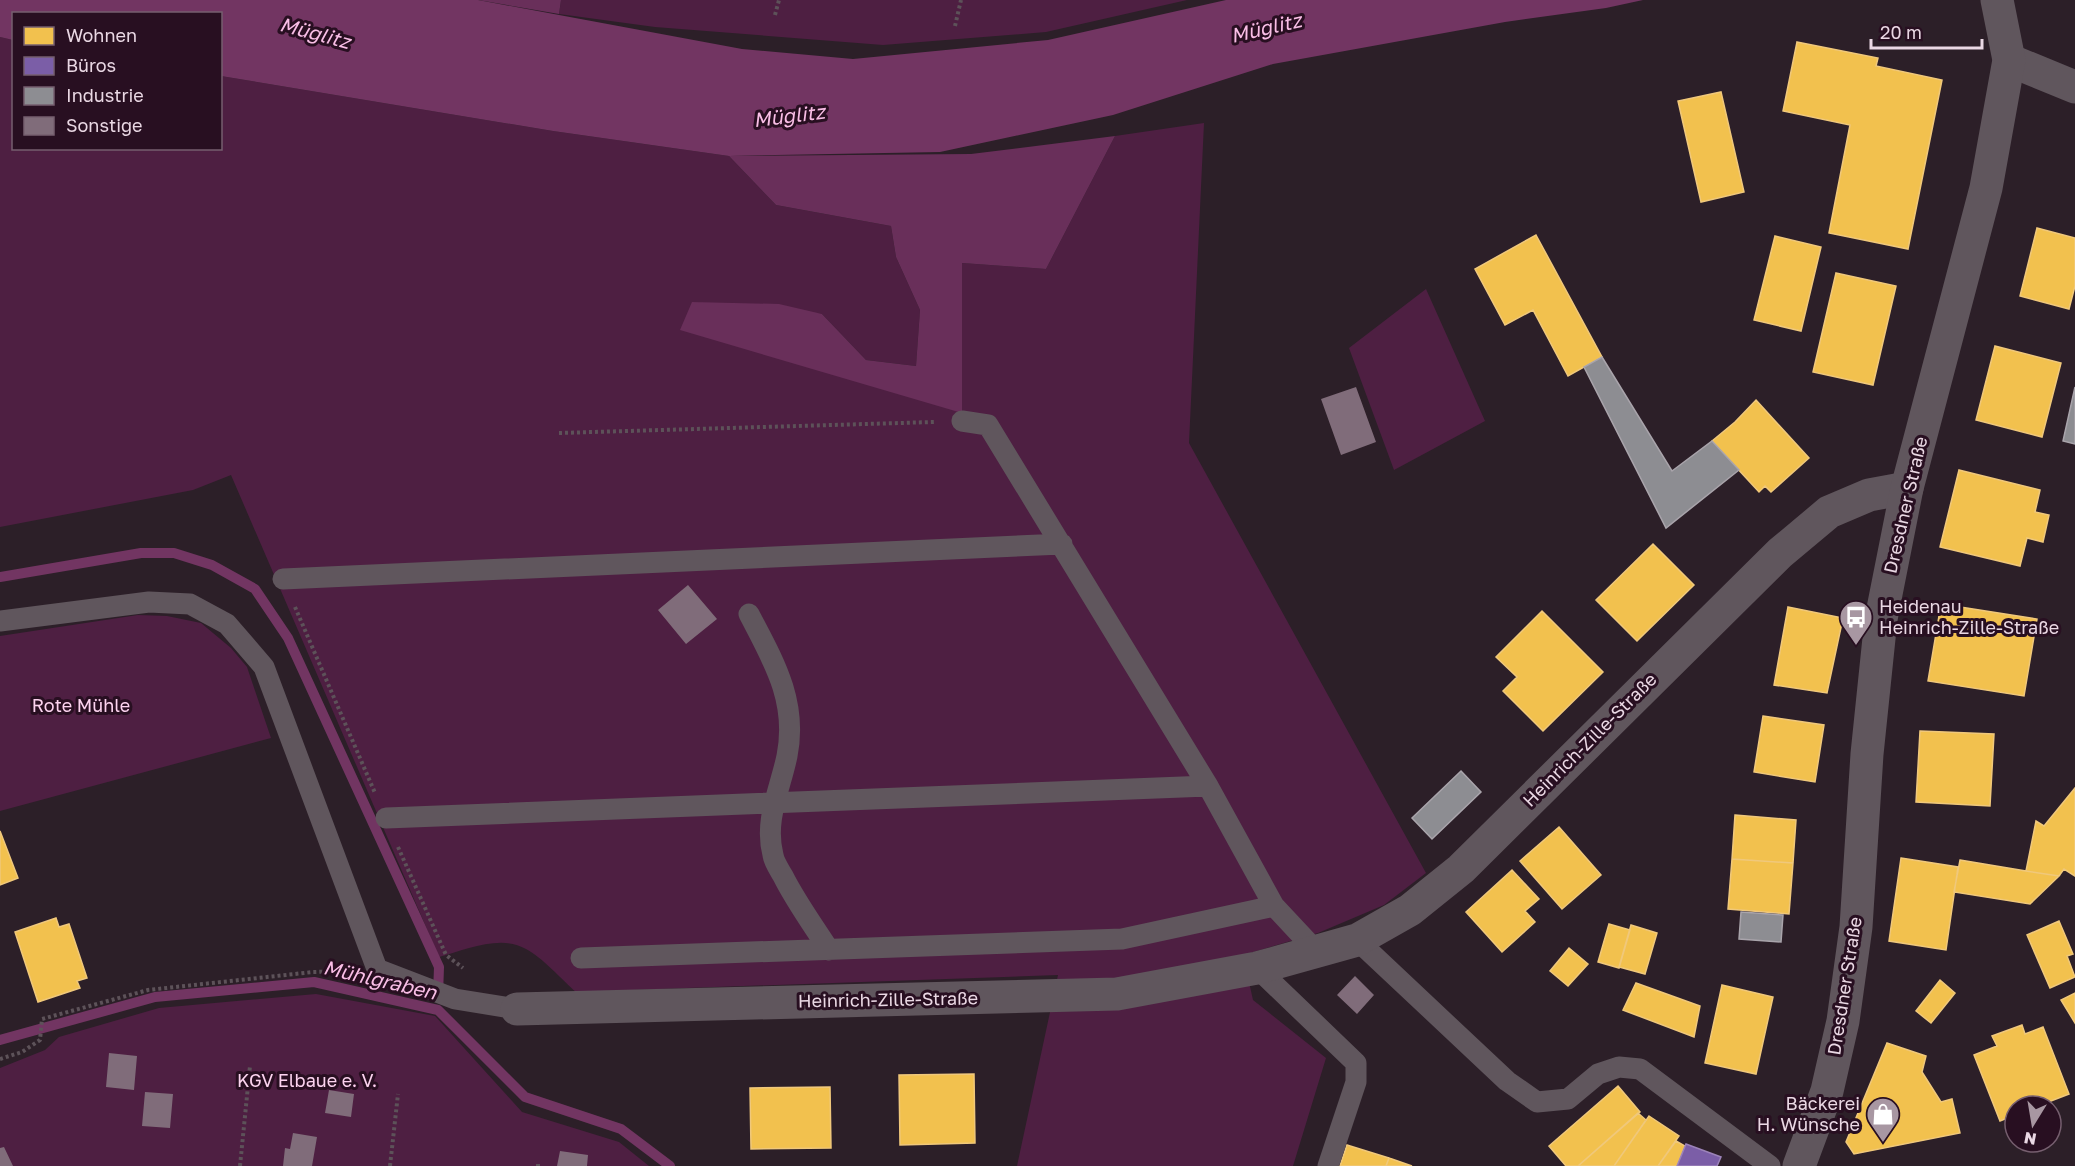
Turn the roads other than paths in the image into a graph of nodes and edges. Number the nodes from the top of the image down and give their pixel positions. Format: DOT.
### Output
graph roads {
  1 [pos="1997,0"];
  2 [pos="2009,60"];
  3 [pos="2075,87"];
  4 [pos="962,421"];
  5 [pos="1907,488"];
  6 [pos="1062,544"];
  7 [pos="283,579"];
  8 [pos="749,614"];
  9 [pos="0,621"];
  10 [pos="1208,786"];
  11 [pos="773,802"];
  12 [pos="386,818"];
  13 [pos="1274,906"];
  14 [pos="1357,940"];
  15 [pos="829,950"];
  16 [pos="1317,952"];
  17 [pos="581,958"];
  18 [pos="1257,968"];
  19 [pos="517,1009"];
  20 [pos="1741,1157"];
  21 [pos="1328,1166"];
  22 [pos="1770,1166"];
  23 [pos="1799,1166"];
  1 -- 2 [label="street"];
  2 -- 3 [label="street"];
  2 -- 5 [label="street, Dresdner Straße"];
  4 -- 6 [label="lane"];
  5 -- 14 [label="street, Heinrich-Zille-Straße"];
  5 -- 23 [label="street, Dresdner Straße"];
  6 -- 7 [label="lane"];
  6 -- 10 [label="lane"];
  8 -- 11 [label="lane"];
  9 -- 19 [label="lane"];
  10 -- 11 [label="lane"];
  10 -- 13 [label="lane"];
  11 -- 12 [label="lane"];
  11 -- 15 [label="lane"];
  13 -- 15 [label="lane"];
  13 -- 16 [label="lane"];
  14 -- 16 [label="street, Heinrich-Zille-Straße"];
  14 -- 20 [label="lane"];
  15 -- 17 [label="lane"];
  16 -- 18 [label="street, Heinrich-Zille-Straße"];
  18 -- 19 [label="street, Heinrich-Zille-Straße"];
  18 -- 21 [label="lane"];
  20 -- 22 [label="lane"];
}
